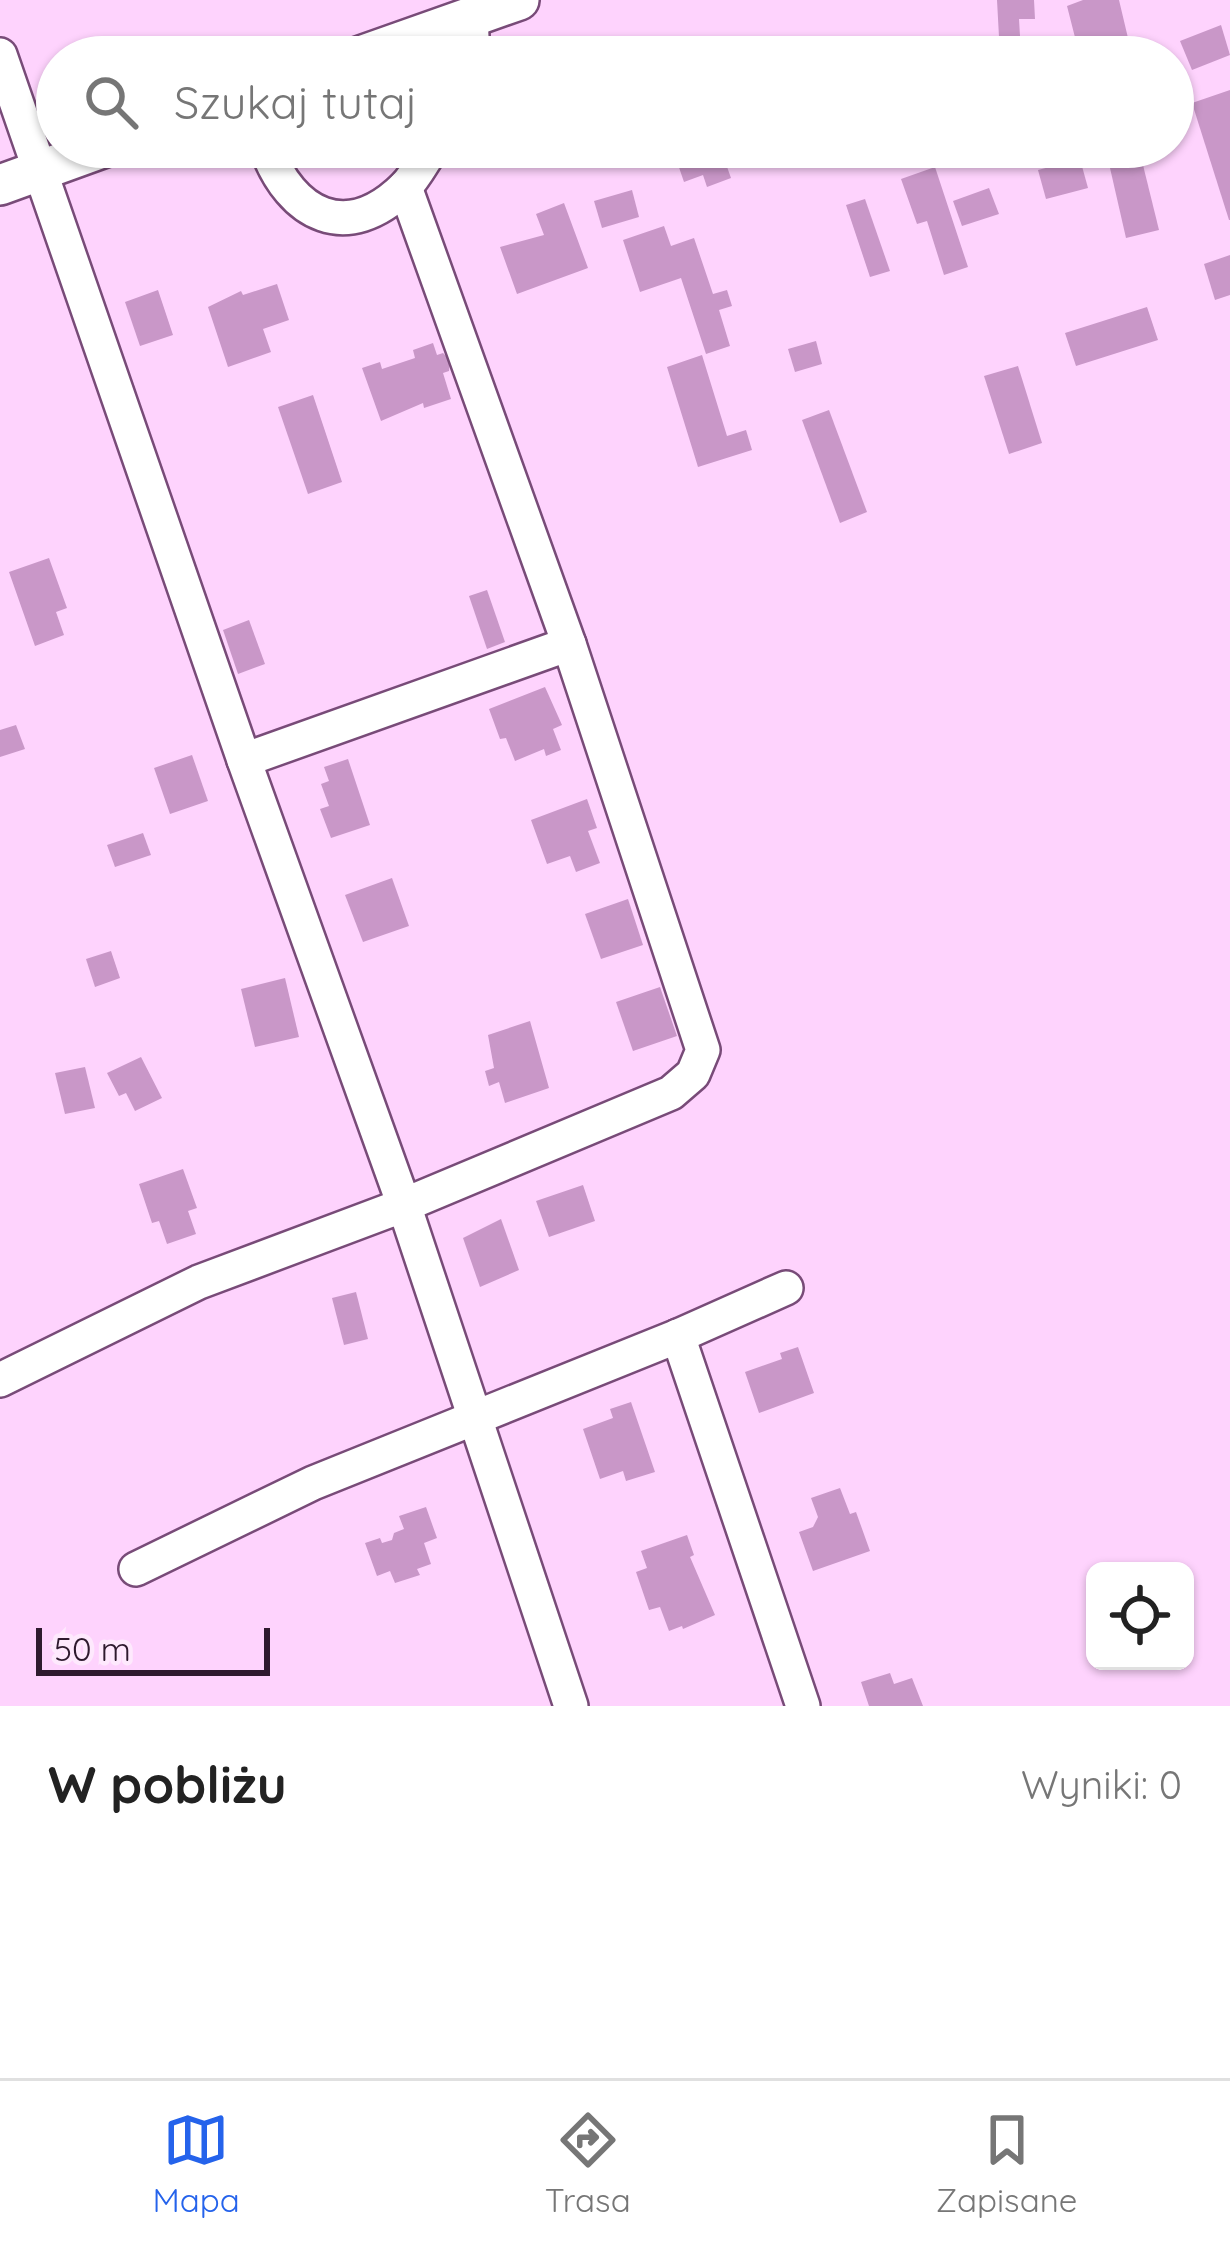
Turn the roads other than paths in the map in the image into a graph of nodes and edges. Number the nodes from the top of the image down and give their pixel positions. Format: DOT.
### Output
graph roads {
  1 [pos="519,0"];
  2 [pos="472,17"];
  3 [pos="418,36"];
  4 [pos="472,36"];
  5 [pos="0,55"];
  6 [pos="36,158"];
  7 [pos="46,168"];
  8 [pos="276,168"];
  9 [pos="418,168"];
  10 [pos="40,170"];
  11 [pos="0,184"];
  12 [pos="405,187"];
  13 [pos="569,644"];
  14 [pos="244,760"];
  15 [pos="404,1205"];
  16 [pos="785,1288"];
  17 [pos="677,1336"];
  18 [pos="0,1380"];
  19 [pos="476,1420"];
  20 [pos="136,1569"];
  21 [pos="571,1706"];
  22 [pos="803,1706"];
  1 -- 2 [label="street"];
  2 -- 3 [label="street"];
  2 -- 4 [label="street"];
  5 -- 6 [label="street"];
  7 -- 10 [label="street"];
  8 -- 12 [label="street"];
  9 -- 12 [label="street"];
  10 -- 11 [label="street"];
  10 -- 14 [label="street"];
  12 -- 13 [label="street"];
  13 -- 14 [label="street"];
  13 -- 15 [label="street"];
  14 -- 15 [label="street"];
  15 -- 18 [label="street"];
  15 -- 19 [label="street"];
  16 -- 17 [label="street"];
  17 -- 19 [label="street"];
  17 -- 22 [label="street"];
  19 -- 20 [label="street"];
  19 -- 21 [label="street"];
}
